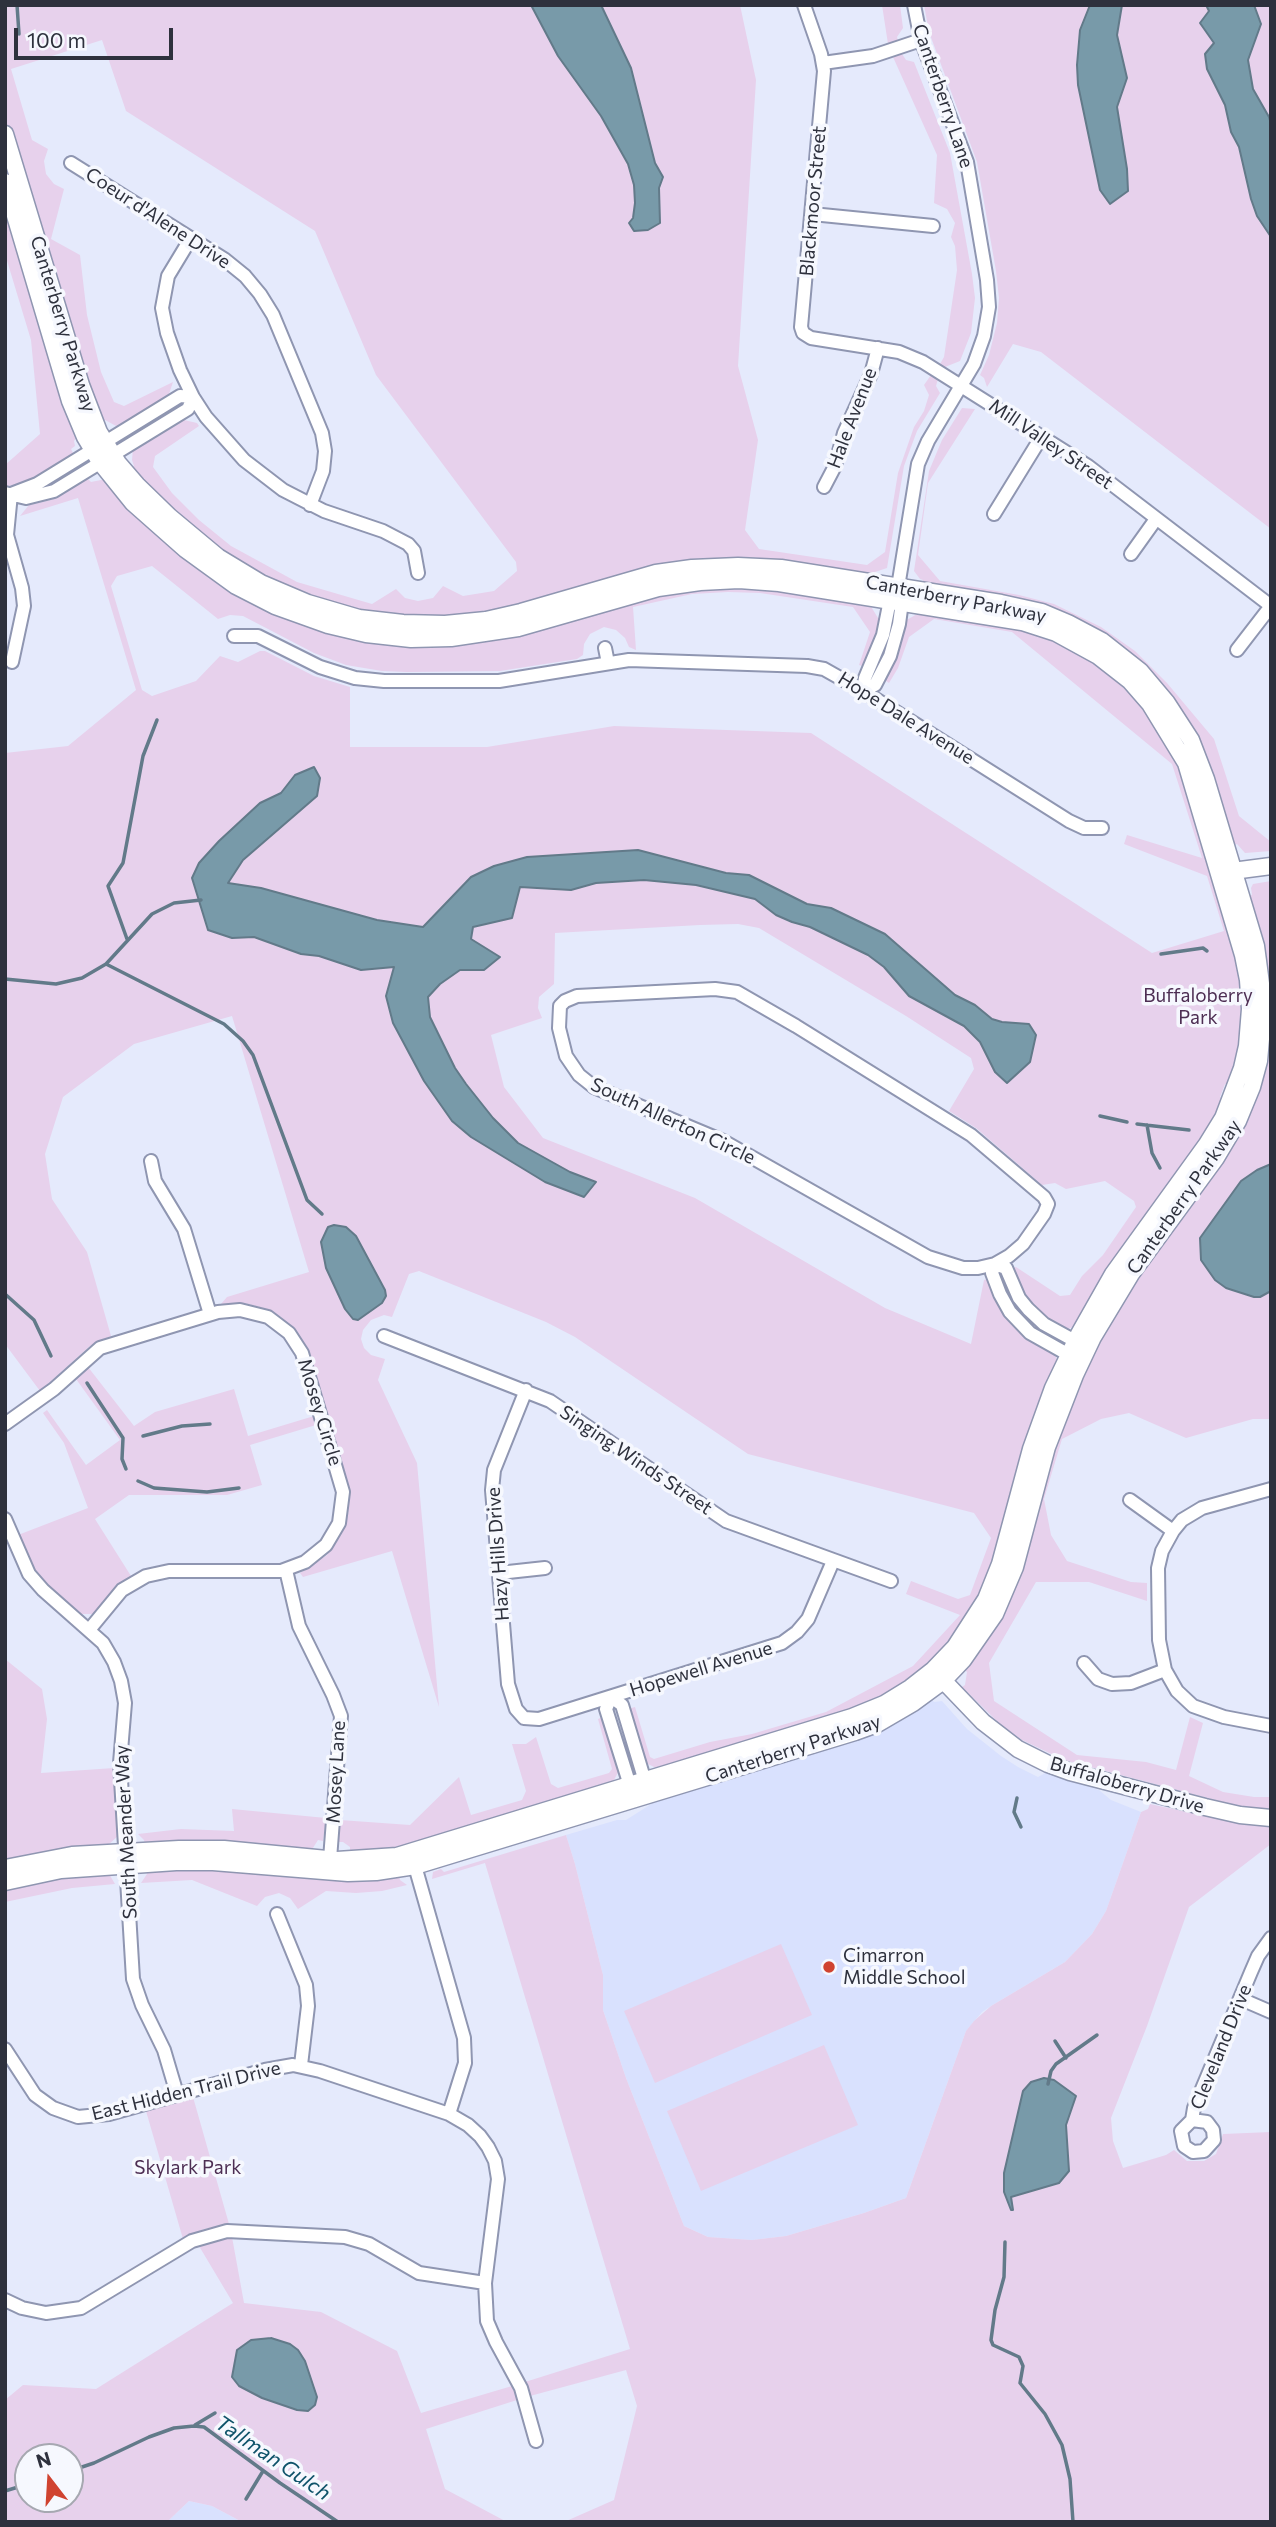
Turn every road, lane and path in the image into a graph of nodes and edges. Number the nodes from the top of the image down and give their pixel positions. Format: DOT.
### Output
graph roads {
  1 [pos="804,5"];
  2 [pos="914,5"];
  3 [pos="921,40"];
  4 [pos="823,63"];
  5 [pos="5,134"];
  6 [pos="71,163"];
  7 [pos="5,182"];
  8 [pos="813,214"];
  9 [pos="933,226"];
  10 [pos="191,238"];
  11 [pos="806,336"];
  12 [pos="878,348"];
  13 [pos="961,385"];
  14 [pos="193,397"];
  15 [pos="1042,436"];
  16 [pos="102,452"];
  17 [pos="824,487"];
  18 [pos="8,494"];
  19 [pos="310,505"];
  20 [pos="994,514"];
  21 [pos="1156,519"];
  22 [pos="1131,554"];
  23 [pos="418,573"];
  24 [pos="897,596"];
  25 [pos="1271,606"];
  26 [pos="234,636"];
  27 [pos="605,648"];
  28 [pos="1237,649"];
  29 [pos="12,662"];
  30 [pos="607,663"];
  31 [pos="863,691"];
  32 [pos="1102,828"];
  33 [pos="1271,866"];
  34 [pos="1226,871"];
  35 [pos="151,1161"];
  36 [pos="995,1264"];
  37 [pos="210,1314"];
  38 [pos="384,1335"];
  39 [pos="1076,1350"];
  40 [pos="526,1391"];
  41 [pos="5,1424"];
  42 [pos="1271,1489"];
  43 [pos="1130,1500"];
  44 [pos="5,1519"];
  45 [pos="1173,1531"];
  46 [pos="833,1561"];
  47 [pos="545,1568"];
  48 [pos="286,1570"];
  49 [pos="499,1573"];
  50 [pos="891,1581"];
  51 [pos="89,1630"];
  52 [pos="1084,1663"];
  53 [pos="1164,1670"];
  54 [pos="938,1675"];
  55 [pos="611,1697"];
  56 [pos="522,1723"];
  57 [pos="1271,1726"];
  58 [pos="639,1790"];
  59 [pos="1271,1818"];
  60 [pos="126,1858"];
  61 [pos="330,1859"];
  62 [pos="415,1866"];
  63 [pos="5,1868"];
  64 [pos="5,1882"];
  65 [pos="277,1914"];
  66 [pos="1271,1938"];
  67 [pos="1241,1999"];
  68 [pos="1271,2012"];
  69 [pos="5,2049"];
  70 [pos="301,2065"];
  71 [pos="177,2094"];
  72 [pos="449,2114"];
  73 [pos="1192,2120"];
  74 [pos="485,2283"];
  75 [pos="5,2300"];
  76 [pos="536,2441"];
  1 -- 4 [label="street, Blackmoor Street"];
  2 -- 3 [label="street, Canterberry Lane"];
  3 -- 4 [label="street"];
  3 -- 13 [label="street, Canterberry Lane"];
  4 -- 8 [label="street, Blackmoor Street"];
  5 -- 16 [label="street, Canterberry Parkway"];
  6 -- 10 [label="street, Coeur d'Alene Drive"];
  7 -- 16 [label="street, Canterberry Parkway"];
  8 -- 9 [label="street"];
  8 -- 11 [label="street, Blackmoor Street"];
  10 -- 14 [label="street"];
  10 -- 19 [label="street, Coeur d'Alene Drive"];
  11 -- 12 [label="street, Mill Valley Street"];
  12 -- 13 [label="street, Mill Valley Street"];
  12 -- 17 [label="street, Hale Avenue"];
  13 -- 15 [label="street, Mill Valley Street"];
  13 -- 24 [label="street, Canterberry Lane"];
  14 -- 16 [label="street"];
  14 -- 19 [label="street"];
  15 -- 20 [label="street"];
  15 -- 21 [label="street, Mill Valley Street"];
  16 -- 18 [label="street"];
  16 -- 24 [label="street, Canterberry Parkway"];
  18 -- 29 [label="street"];
  19 -- 23 [label="street"];
  21 -- 22 [label="street"];
  21 -- 25 [label="street, Mill Valley Street"];
  24 -- 31 [label="street, Canterberry Lane"];
  24 -- 34 [label="street, Canterberry Parkway"];
  25 -- 28 [label="street"];
  26 -- 30 [label="street, Hope Dale Avenue"];
  27 -- 30 [label="street"];
  30 -- 31 [label="street, Hope Dale Avenue"];
  31 -- 32 [label="street, Hope Dale Avenue"];
  33 -- 34 [label="street"];
  34 -- 39 [label="street, Canterberry Parkway"];
  35 -- 37 [label="street"];
  36 -- 36 [label="street, South Allerton Circle"];
  36 -- 39 [label="street"];
  37 -- 41 [label="street, Mosey Circle"];
  37 -- 48 [label="street, Mosey Circle"];
  38 -- 40 [label="street, Singing Winds Street"];
  39 -- 54 [label="street, Canterberry Parkway"];
  40 -- 46 [label="street, Singing Winds Street"];
  40 -- 49 [label="street, Hazy Hills Drive"];
  42 -- 45 [label="street"];
  43 -- 45 [label="street"];
  44 -- 51 [label="street, South Meander Way"];
  45 -- 53 [label="street"];
  46 -- 50 [label="street, Singing Winds Street"];
  46 -- 55 [label="street, Hopewell Avenue"];
  47 -- 49 [label="street"];
  48 -- 51 [label="street, Mosey Circle"];
  48 -- 61 [label="street, Mosey Lane"];
  49 -- 56 [label="street, Hazy Hills Drive"];
  51 -- 60 [label="street, South Meander Way"];
  52 -- 53 [label="street"];
  53 -- 57 [label="street"];
  54 -- 58 [label="street, Canterberry Parkway"];
  54 -- 59 [label="street, Buffaloberry Drive"];
  55 -- 56 [label="street, Hopewell Avenue"];
  55 -- 58 [label="street"];
  58 -- 61 [label="street, Canterberry Parkway"];
  58 -- 62 [label="street, Canterberry Parkway"];
  60 -- 61 [label="street, Canterberry Parkway"];
  60 -- 62 [label="street, Canterberry Parkway"];
  60 -- 63 [label="street, Canterberry Parkway"];
  60 -- 64 [label="street, Canterberry Parkway"];
  60 -- 71 [label="street, South Meander Way"];
  62 -- 72 [label="street"];
  65 -- 70 [label="street"];
  66 -- 67 [label="street, Cleveland Drive"];
  67 -- 68 [label="street"];
  67 -- 73 [label="street, Cleveland Drive"];
  69 -- 71 [label="street, East Hidden Trail Drive"];
  70 -- 71 [label="street, East Hidden Trail Drive"];
  70 -- 72 [label="street, East Hidden Trail Drive"];
  72 -- 74 [label="street, East Hidden Trail Drive"];
  74 -- 75 [label="street"];
  74 -- 76 [label="street, East Hidden Trail Drive"];
}
